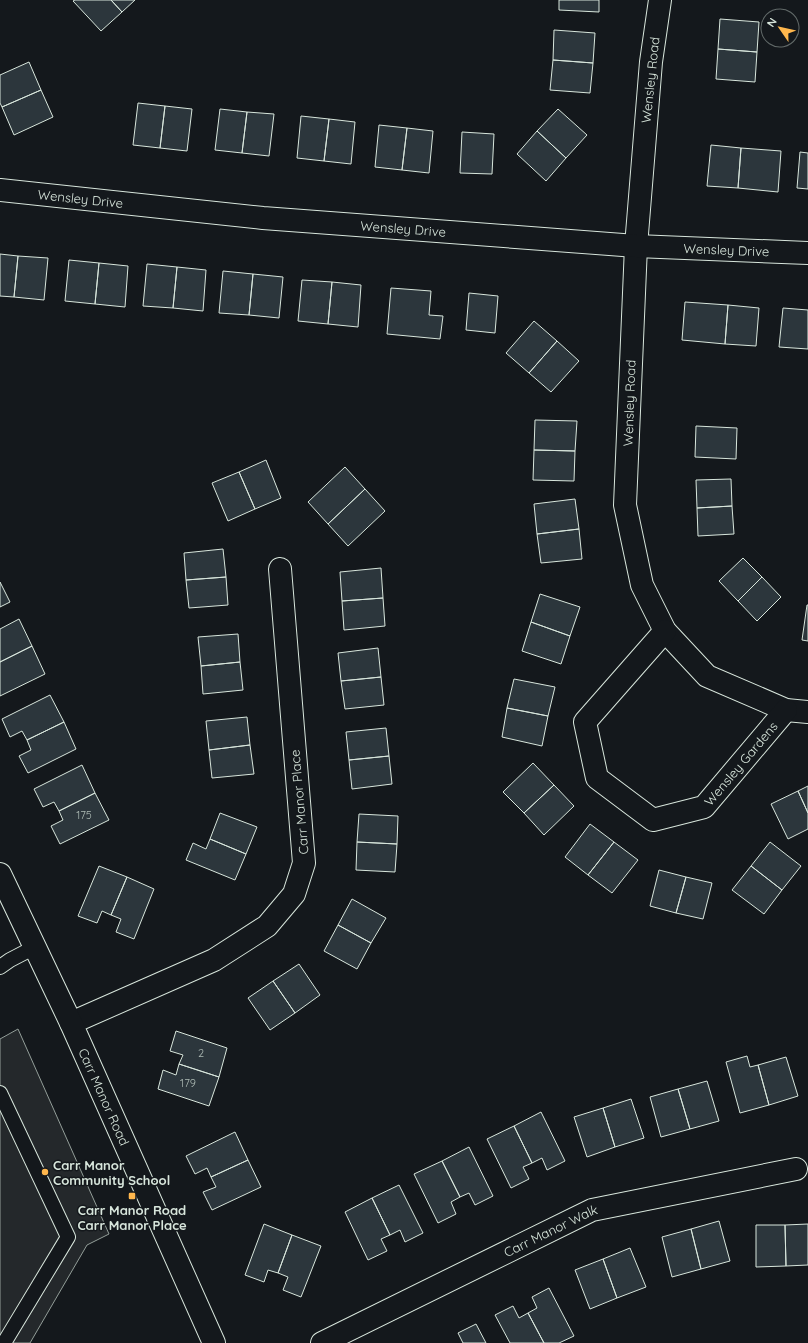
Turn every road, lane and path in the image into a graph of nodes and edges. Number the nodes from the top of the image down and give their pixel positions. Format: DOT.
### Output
graph roads {
  1 [pos="660,0"];
  2 [pos="0,190"];
  3 [pos="636,246"];
  4 [pos="808,253"];
  5 [pos="280,569"];
  6 [pos="665,631"];
  7 [pos="786,710"];
  8 [pos="808,712"];
  9 [pos="0,874"];
  10 [pos="35,947"];
  11 [pos="0,967"];
  12 [pos="71,1023"];
  13 [pos="0,1093"];
  14 [pos="796,1169"];
  15 [pos="4,1343"];
  16 [pos="214,1343"];
  17 [pos="322,1343"];
  1 -- 3 [label="street, Wensley Road"];
  2 -- 3 [label="street, Wensley Drive"];
  3 -- 4 [label="street, Wensley Drive"];
  3 -- 6 [label="street, Wensley Road"];
  5 -- 12 [label="street, Carr Manor Place"];
  6 -- 7 [label="street, Wensley Road"];
  6 -- 7 [label="street, Wensley Gardens"];
  7 -- 8 [label="street, Wensley Road"];
  9 -- 10 [label="street, Carr Manor Road"];
  10 -- 11 [label="lane"];
  10 -- 12 [label="street, Carr Manor Road"];
  12 -- 16 [label="street, Carr Manor Road"];
  13 -- 15 [label="lane"];
  14 -- 17 [label="street, Carr Manor Walk"];
}
